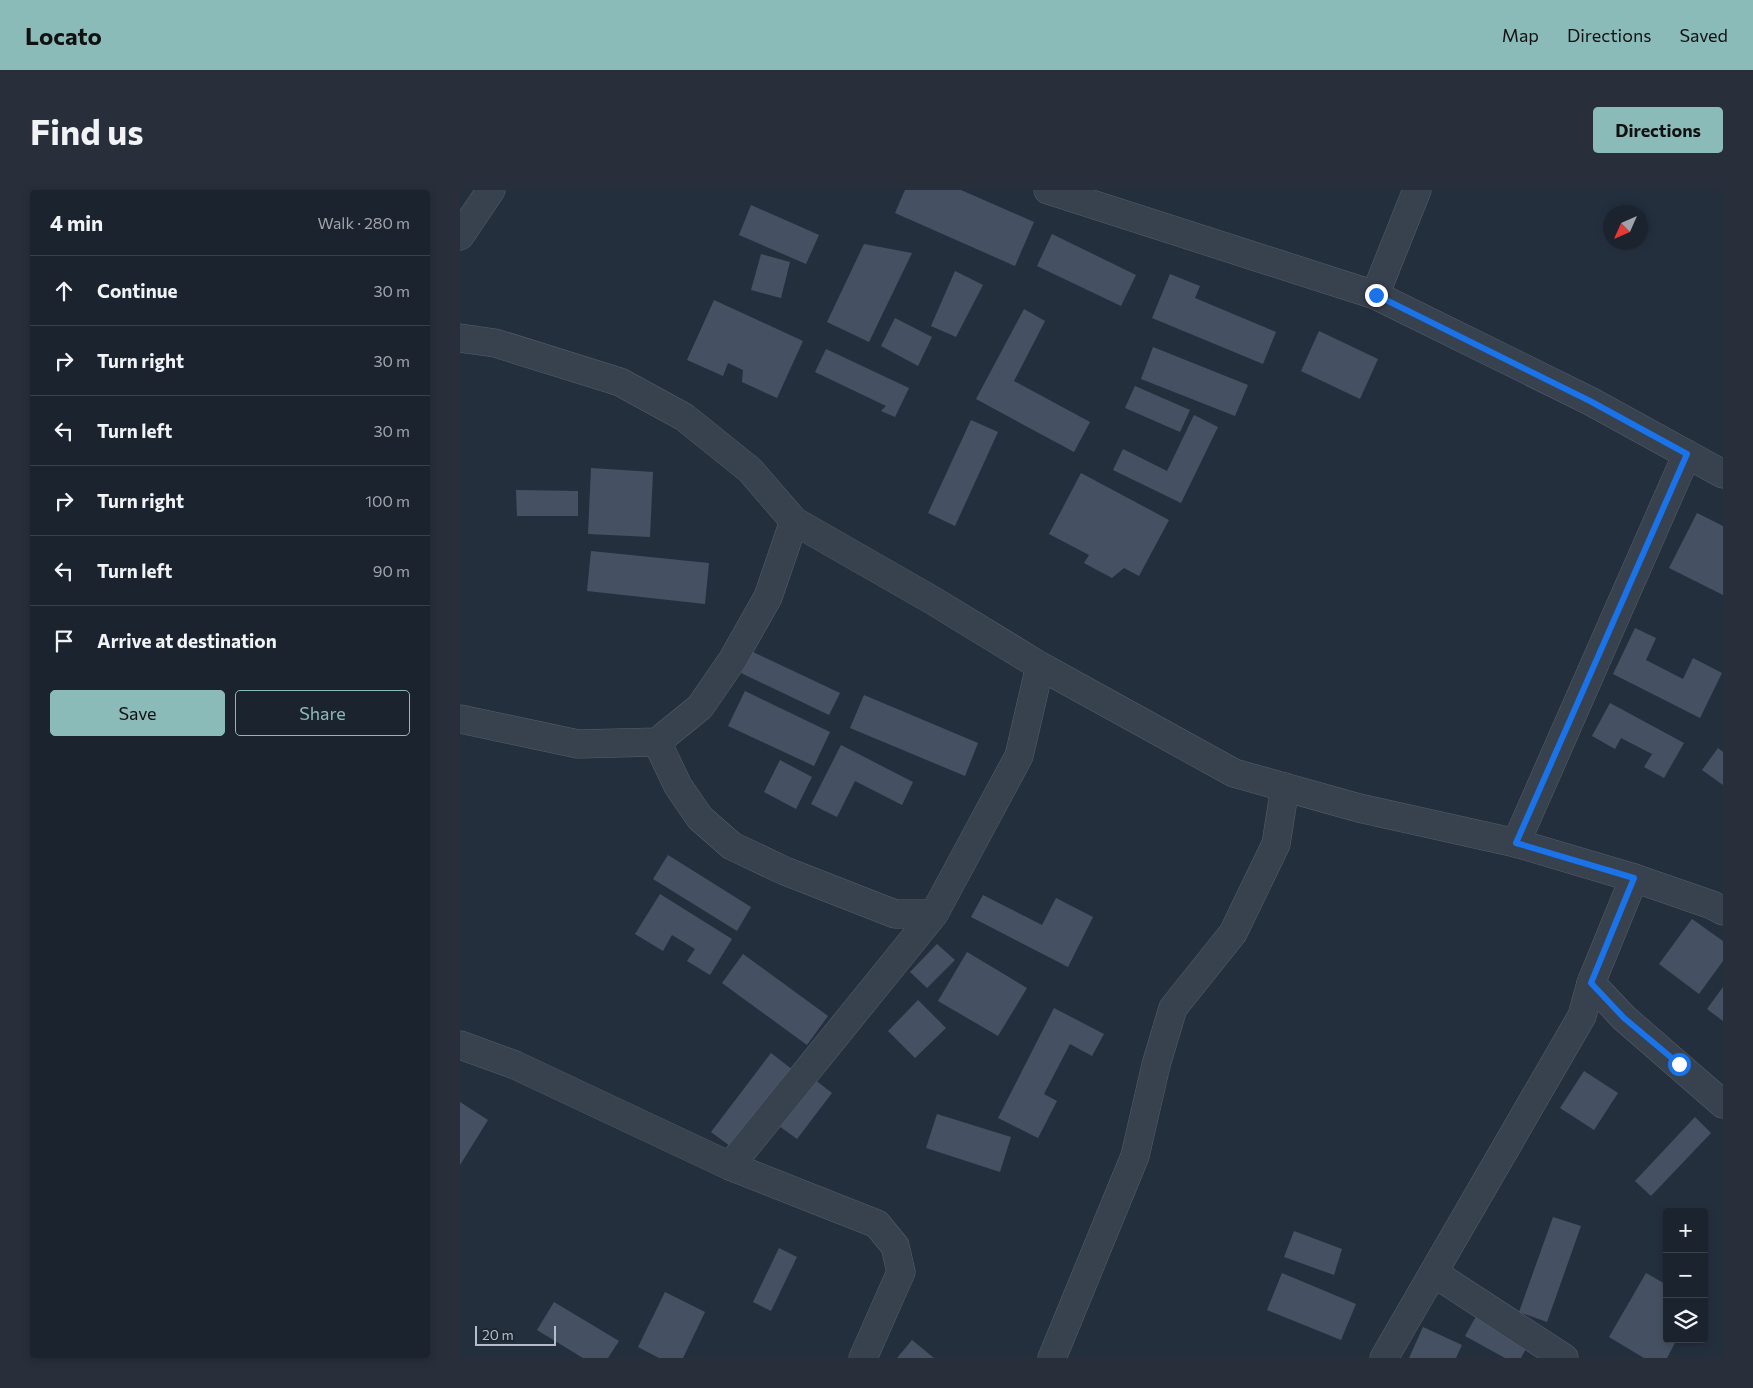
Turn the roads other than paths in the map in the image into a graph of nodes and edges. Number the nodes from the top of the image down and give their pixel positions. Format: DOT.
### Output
graph roads {
  1 [pos="492,190"];
  2 [pos="1048,190"];
  3 [pos="1417,190"];
  4 [pos="460,236"];
  5 [pos="1376,295"];
  6 [pos="460,338"];
  7 [pos="1687,454"];
  8 [pos="1723,474"];
  9 [pos="794,521"];
  10 [pos="1040,666"];
  11 [pos="460,719"];
  12 [pos="657,742"];
  13 [pos="1285,787"];
  14 [pos="1516,843"];
  15 [pos="1634,878"];
  16 [pos="1723,911"];
  17 [pos="934,914"];
  18 [pos="1591,983"];
  19 [pos="460,1046"];
  20 [pos="1723,1104"];
  21 [pos="730,1166"];
  22 [pos="1434,1273"];
  23 [pos="863,1358"];
  24 [pos="1052,1358"];
  25 [pos="1384,1358"];
  26 [pos="1564,1358"];
  1 -- 4 [label="street"];
  2 -- 5 [label="street"];
  3 -- 5 [label="street"];
  5 -- 7 [label="street"];
  6 -- 9 [label="street"];
  7 -- 8 [label="street"];
  7 -- 14 [label="street"];
  9 -- 10 [label="street"];
  9 -- 12 [label="street"];
  10 -- 13 [label="street"];
  10 -- 17 [label="street"];
  11 -- 12 [label="street"];
  12 -- 17 [label="street"];
  13 -- 14 [label="street"];
  13 -- 24 [label="street"];
  14 -- 15 [label="street"];
  15 -- 16 [label="street"];
  15 -- 18 [label="street"];
  17 -- 21 [label="street"];
  18 -- 20 [label="street"];
  18 -- 22 [label="street"];
  19 -- 21 [label="street"];
  21 -- 23 [label="street"];
  22 -- 25 [label="street"];
  22 -- 26 [label="street"];
}
